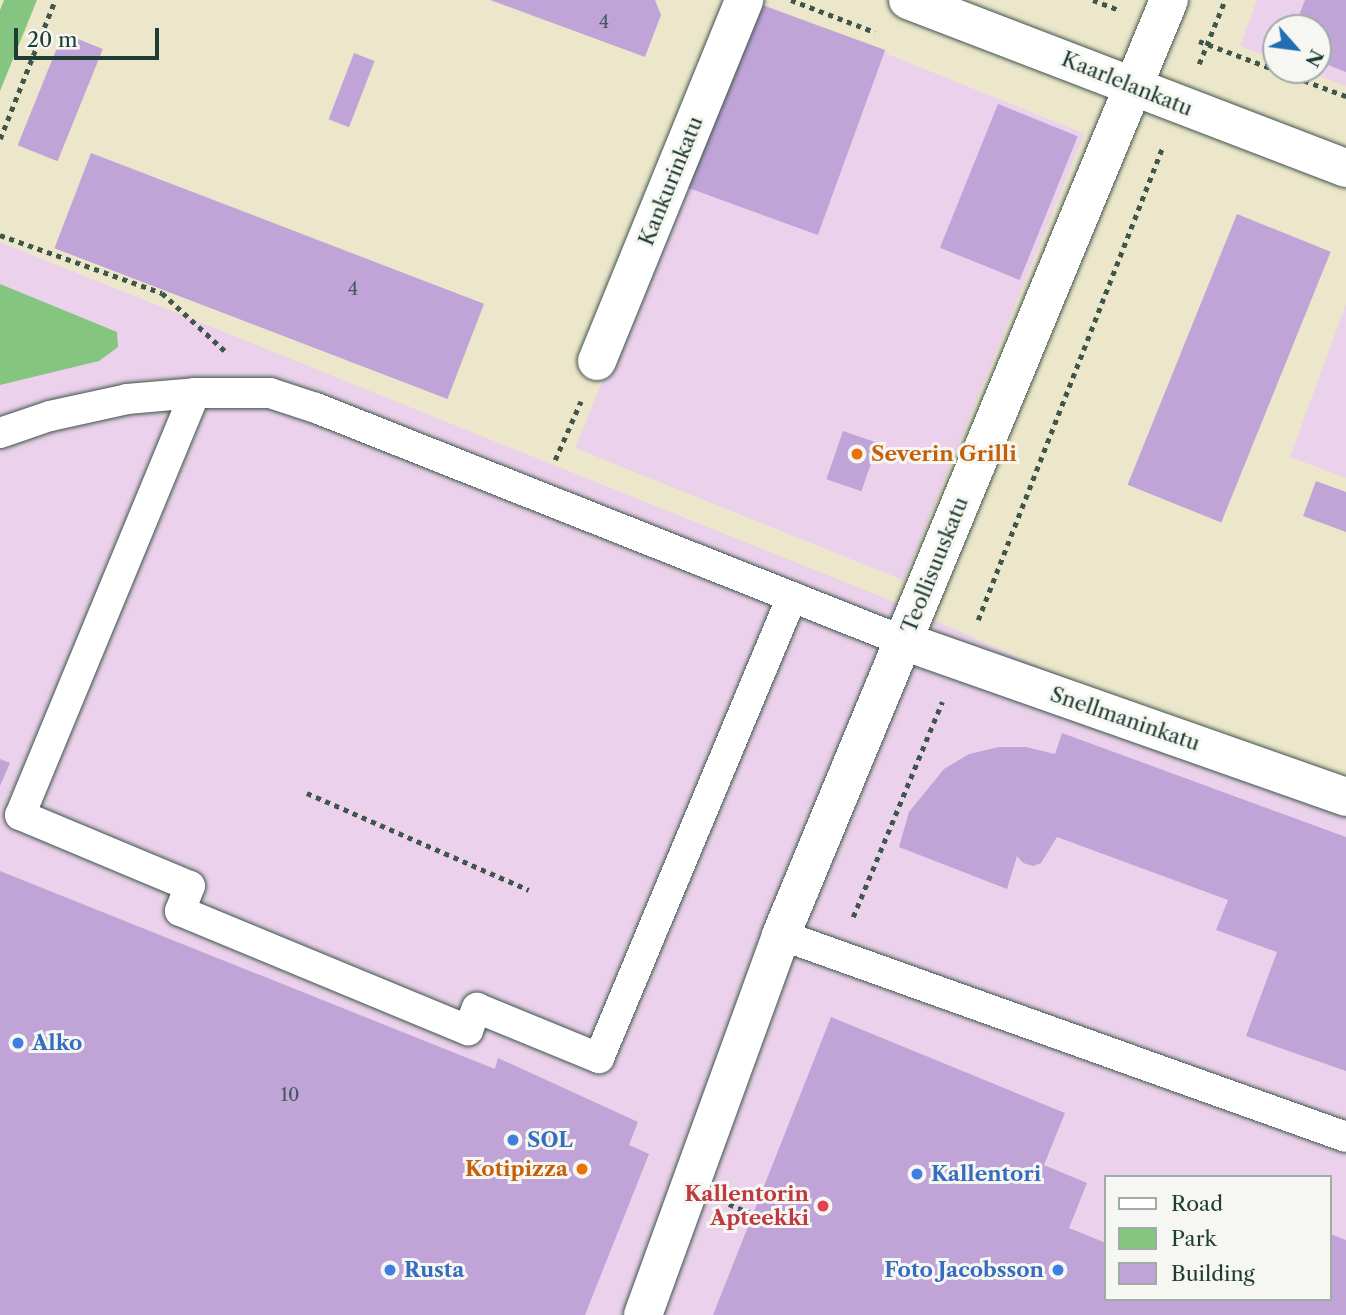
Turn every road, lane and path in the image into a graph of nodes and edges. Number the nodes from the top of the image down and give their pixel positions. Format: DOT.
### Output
graph roads {
  1 [pos="55,0"];
  2 [pos="744,0"];
  3 [pos="908,0"];
  4 [pos="1169,0"];
  5 [pos="1314,84"];
  6 [pos="1134,86"];
  7 [pos="1346,96"];
  8 [pos="0,139"];
  9 [pos="1164,145"];
  10 [pos="1346,168"];
  11 [pos="0,235"];
  12 [pos="597,361"];
  13 [pos="195,393"];
  14 [pos="270,393"];
  15 [pos="0,433"];
  16 [pos="535,495"];
  17 [pos="792,597"];
  18 [pos="903,641"];
  19 [pos="961,661"];
  20 [pos="307,793"];
  21 [pos="1346,797"];
  22 [pos="529,890"];
  23 [pos="781,935"];
  24 [pos="837,956"];
  25 [pos="1346,1138"];
  26 [pos="643,1315"];
  1 -- 8 [label="path"];
  2 -- 12 [label="street, Kankurinkatu"];
  3 -- 6 [label="street, Kaarlelankatu"];
  4 -- 6 [label="street, Teollisuuskatu"];
  5 -- 7 [label="path"];
  6 -- 10 [label="street, Kaarlelankatu"];
  6 -- 18 [label="street, Teollisuuskatu"];
  9 -- 19 [label="path"];
  11 -- 14 [label="path"];
  12 -- 16 [label="path"];
  13 -- 14 [label="lane"];
  13 -- 15 [label="lane"];
  13 -- 17 [label="lane"];
  14 -- 16 [label="lane"];
  16 -- 17 [label="lane"];
  17 -- 18 [label="lane"];
  18 -- 19 [label="street, Snellmaninkatu"];
  18 -- 23 [label="street, Teollisuuskatu"];
  19 -- 21 [label="street, Snellmaninkatu"];
  19 -- 24 [label="path"];
  20 -- 22 [label="path"];
  23 -- 24 [label="lane"];
  23 -- 26 [label="street, Teollisuuskatu"];
  24 -- 25 [label="lane"];
}
